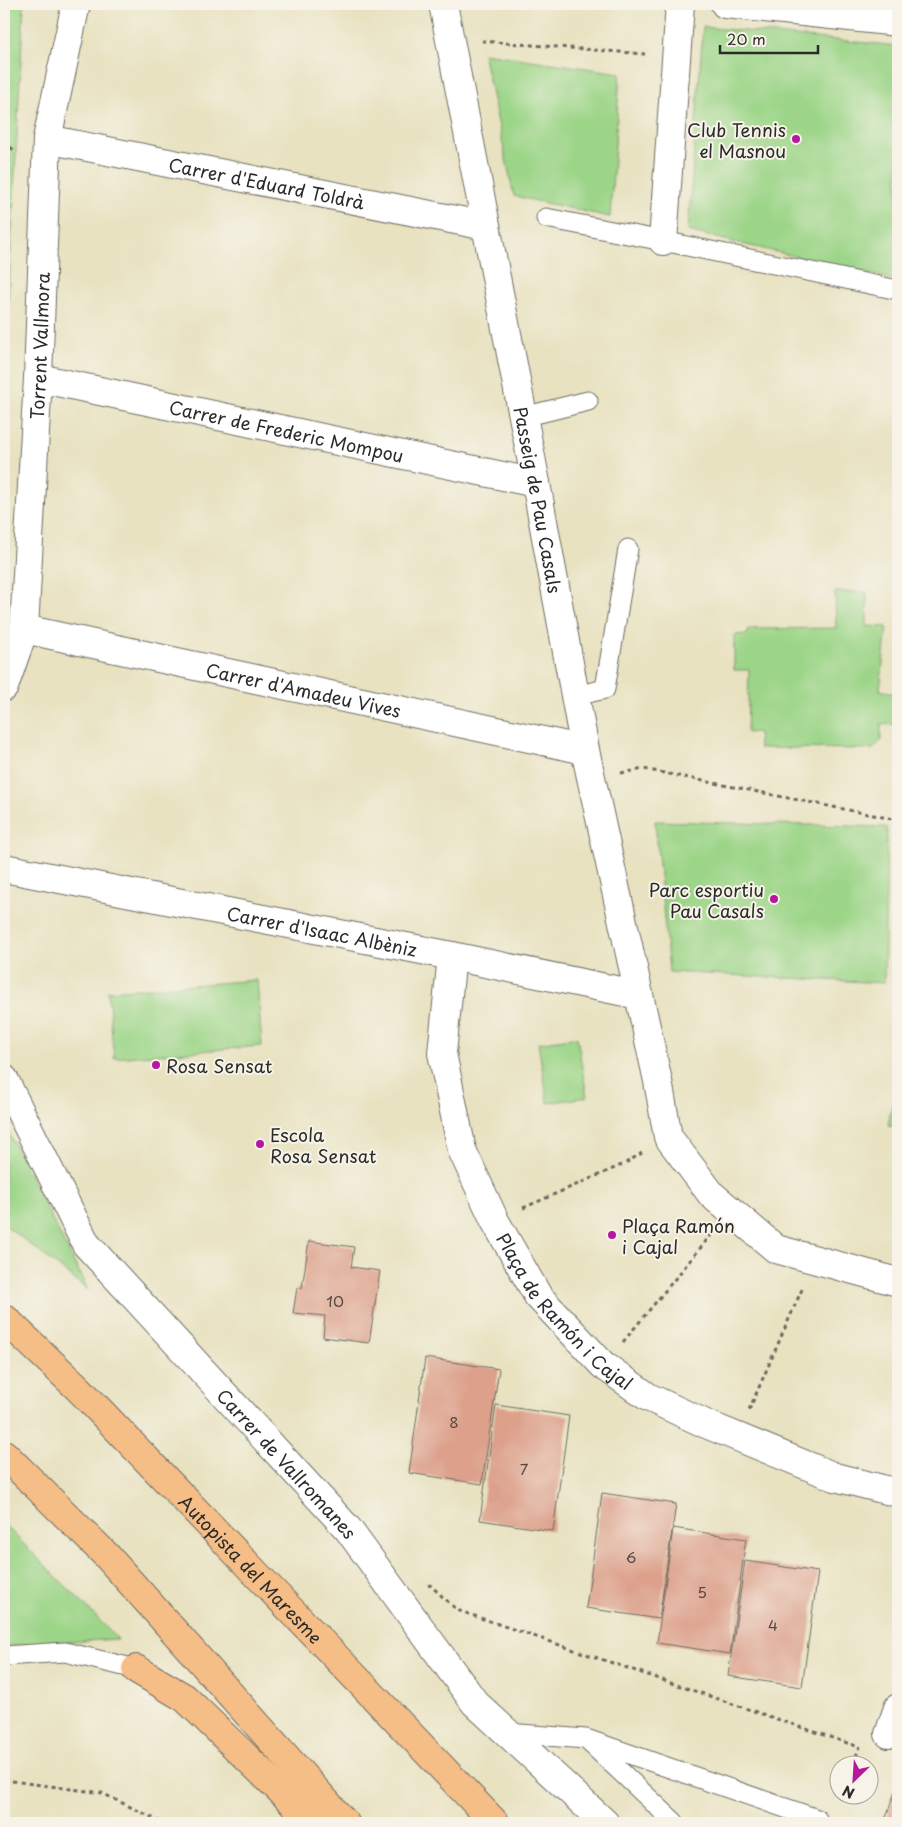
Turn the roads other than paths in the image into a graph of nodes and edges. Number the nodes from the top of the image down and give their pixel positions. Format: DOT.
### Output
graph roads {
  1 [pos="76,4"];
  2 [pos="443,4"];
  3 [pos="680,4"];
  4 [pos="725,4"];
  5 [pos="898,22"];
  6 [pos="47,139"];
  7 [pos="546,218"];
  8 [pos="486,226"];
  9 [pos="663,241"];
  10 [pos="898,290"];
  11 [pos="38,378"];
  12 [pos="588,401"];
  13 [pos="523,416"];
  14 [pos="536,483"];
  15 [pos="628,549"];
  16 [pos="24,629"];
  17 [pos="4,687"];
  18 [pos="575,696"];
  19 [pos="585,750"];
  20 [pos="4,868"];
  21 [pos="452,956"];
  22 [pos="639,995"];
  23 [pos="4,1079"];
  24 [pos="898,1282"];
  25 [pos="4,1318"];
  26 [pos="4,1454"];
  27 [pos="898,1493"];
  28 [pos="4,1656"];
  29 [pos="136,1669"];
  30 [pos="898,1708"];
  31 [pos="507,1733"];
  32 [pos="889,1734"];
  33 [pos="586,1739"];
  34 [pos="314,1823"];
  35 [pos="345,1823"];
  36 [pos="495,1823"];
  37 [pos="605,1823"];
  38 [pos="675,1823"];
  39 [pos="816,1823"];
  1 -- 6 [label="street, Torrent Vallmora"];
  2 -- 8 [label="street, Passeig de Pau Casals"];
  3 -- 9 [label="street"];
  4 -- 5 [label="street"];
  6 -- 8 [label="street, Carrer d'Eduard Toldrà"];
  6 -- 11 [label="street, Torrent Vallmora"];
  7 -- 9 [label="lane"];
  8 -- 13 [label="street, Passeig de Pau Casals"];
  9 -- 10 [label="lane"];
  11 -- 14 [label="street, Carrer de Frederic Mompou"];
  11 -- 16 [label="street, Torrent Vallmora"];
  12 -- 13 [label="lane"];
  13 -- 14 [label="street, Passeig de Pau Casals"];
  14 -- 18 [label="street, Passeig de Pau Casals"];
  15 -- 18 [label="lane"];
  16 -- 17 [label="street, Torrent Vallmora"];
  16 -- 19 [label="street, Carrer d'Amadeu Vives"];
  18 -- 19 [label="street, Passeig de Pau Casals"];
  19 -- 22 [label="street, Passeig de Pau Casals"];
  20 -- 21 [label="street, Carrer d'Isaac Albèniz"];
  21 -- 22 [label="street, Carrer d'Isaac Albèniz"];
  21 -- 27 [label="street, Plaça de Ramón i Cajal"];
  22 -- 24 [label="street, Passeig de Pau Casals"];
  23 -- 31 [label="street, Carrer de Vallromanes"];
  25 -- 36 [label="highway, Autopista del Maresme"];
  26 -- 35 [label="highway"];
  28 -- 29 [label="lane"];
  29 -- 34 [label="highway"];
  30 -- 32 [label="street"];
  31 -- 33 [label="lane"];
  31 -- 37 [label="street, Carrer de Vallromanes"];
  33 -- 38 [label="lane"];
  33 -- 39 [label="lane"];
}
